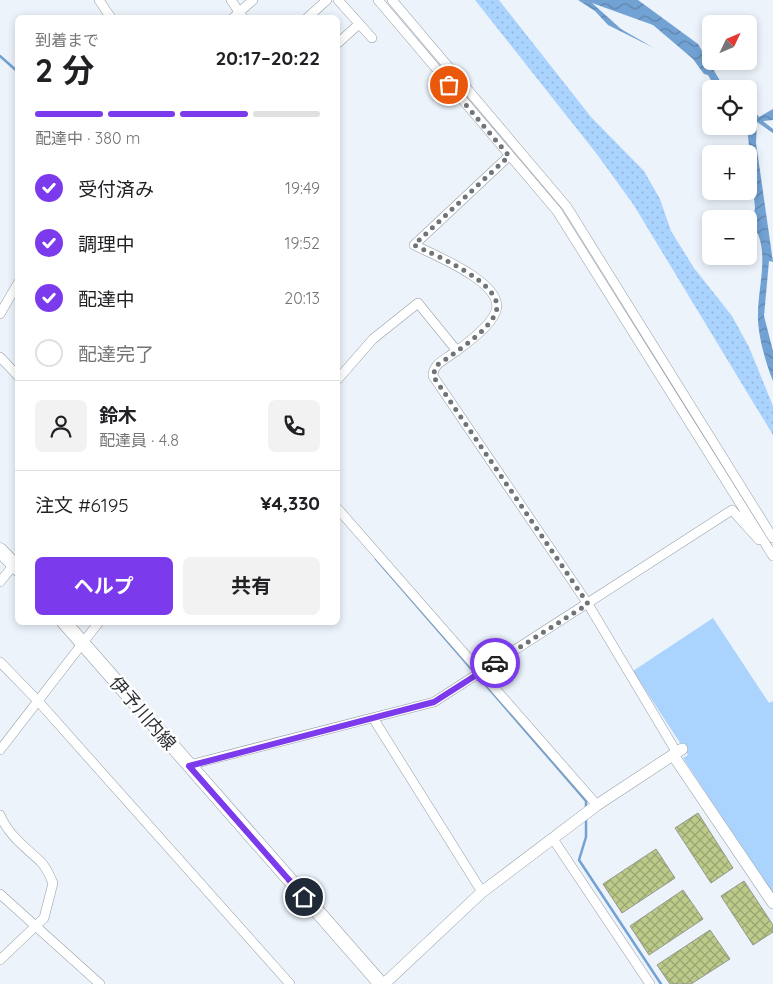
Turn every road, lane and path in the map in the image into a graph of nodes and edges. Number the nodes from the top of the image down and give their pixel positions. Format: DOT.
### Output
graph roads {
  1 [pos="99,0"];
  2 [pos="231,0"];
  3 [pos="253,0"];
  4 [pos="327,0"];
  5 [pos="338,0"];
  6 [pos="378,0"];
  7 [pos="392,0"];
  8 [pos="242,14"];
  9 [pos="109,15"];
  10 [pos="310,15"];
  11 [pos="359,24"];
  12 [pos="372,38"];
  13 [pos="340,40"];
  14 [pos="509,156"];
  15 [pos="15,288"];
  16 [pos="0,314"];
  17 [pos="457,351"];
  18 [pos="0,357"];
  19 [pos="15,373"];
  20 [pos="340,377"];
  21 [pos="340,511"];
  22 [pos="773,538"];
  23 [pos="0,550"];
  24 [pos="773,555"];
  25 [pos="15,564"];
  26 [pos="15,566"];
  27 [pos="0,582"];
  28 [pos="588,604"];
  29 [pos="67,625"];
  30 [pos="97,625"];
  31 [pos="82,643"];
  32 [pos="0,662"];
  33 [pos="479,673"];
  34 [pos="38,701"];
  35 [pos="373,718"];
  36 [pos="0,750"];
  37 [pos="677,752"];
  38 [pos="189,766"];
  39 [pos="597,805"];
  40 [pos="0,814"];
  41 [pos="553,839"];
  42 [pos="482,892"];
  43 [pos="0,894"];
  44 [pos="773,903"];
  45 [pos="36,927"];
  46 [pos="0,960"];
  47 [pos="100,984"];
  48 [pos="290,984"];
  49 [pos="380,984"];
  50 [pos="384,984"];
  51 [pos="650,984"];
  1 -- 9 [label="street"];
  2 -- 8 [label="street"];
  3 -- 8 [label="street"];
  4 -- 10 [label="street"];
  5 -- 11 [label="street"];
  6 -- 14 [label="street"];
  7 -- 22 [label="street"];
  11 -- 12 [label="street"];
  11 -- 13 [label="street"];
  14 -- 17 [label="street"];
  14 -- 24 [label="street"];
  15 -- 16 [label="street"];
  17 -- 20 [label="street"];
  17 -- 28 [label="street"];
  18 -- 19 [label="street"];
  21 -- 33 [label="street"];
  23 -- 25 [label="main road"];
  24 -- 28 [label="street"];
  26 -- 27 [label="street"];
  28 -- 33 [label="street"];
  28 -- 37 [label="street"];
  29 -- 31 [label="main road, 伊予川内線"];
  30 -- 31 [label="street"];
  31 -- 34 [label="street"];
  31 -- 38 [label="main road, 伊予川内線"];
  32 -- 34 [label="street"];
  33 -- 35 [label="street"];
  33 -- 39 [label="street"];
  34 -- 36 [label="street"];
  34 -- 48 [label="street"];
  35 -- 38 [label="street"];
  35 -- 42 [label="street"];
  37 -- 39 [label="street"];
  37 -- 44 [label="street"];
  38 -- 49 [label="main road, 伊予川内線"];
  39 -- 41 [label="street"];
  40 -- 45 [label="street"];
  41 -- 42 [label="street"];
  41 -- 51 [label="street"];
  42 -- 50 [label="street"];
  43 -- 45 [label="street"];
  45 -- 46 [label="street"];
  45 -- 47 [label="street"];
}
